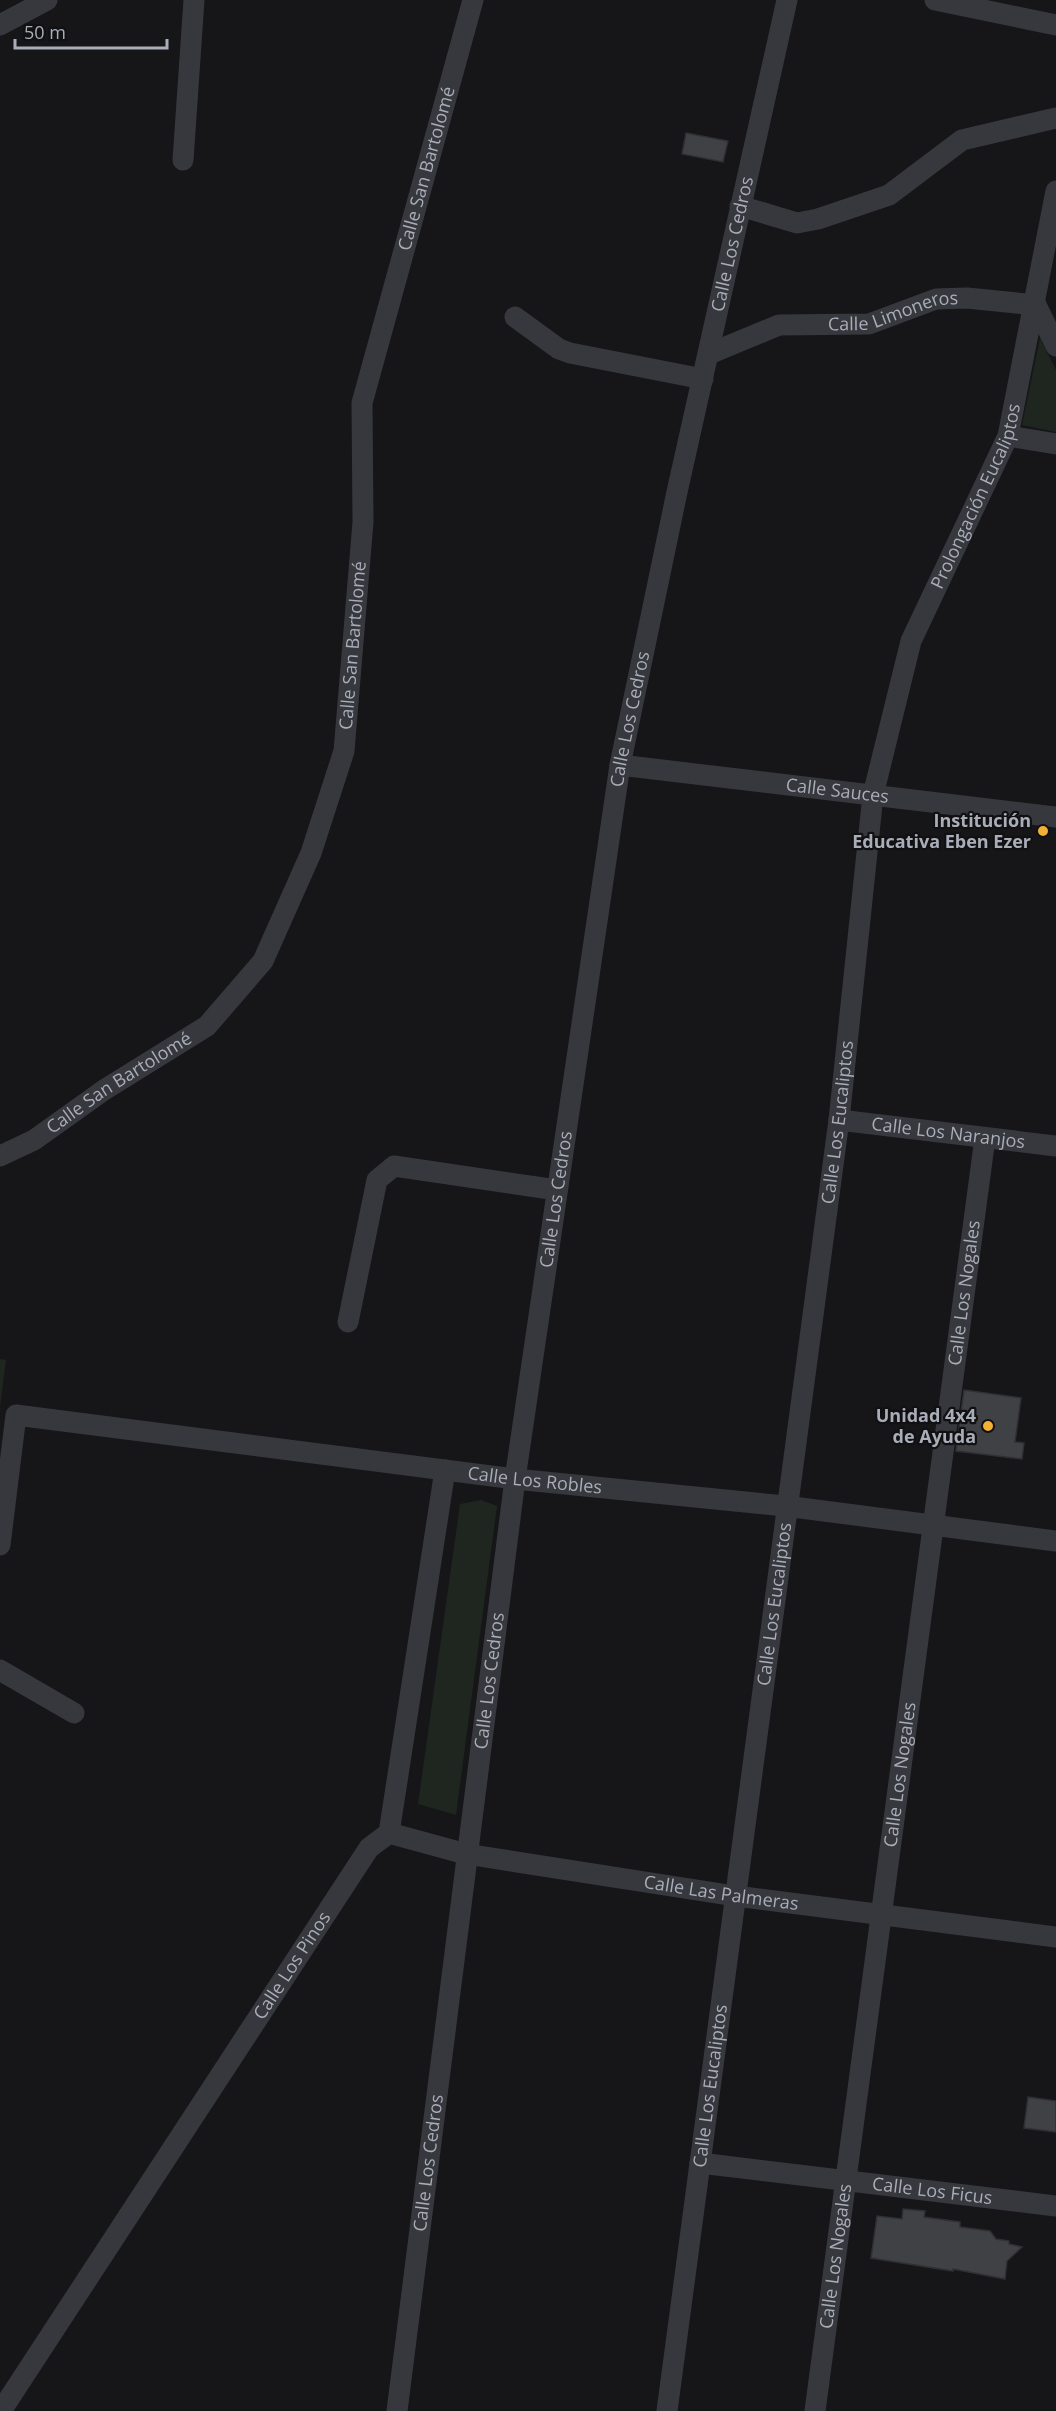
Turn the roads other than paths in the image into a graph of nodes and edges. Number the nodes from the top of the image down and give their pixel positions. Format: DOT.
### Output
graph roads {
  1 [pos="47,0"];
  2 [pos="194,0"];
  3 [pos="472,0"];
  4 [pos="787,0"];
  5 [pos="935,0"];
  6 [pos="0,25"];
  7 [pos="1056,25"];
  8 [pos="1056,118"];
  9 [pos="183,160"];
  10 [pos="1056,191"];
  11 [pos="740,206"];
  12 [pos="1036,305"];
  13 [pos="514,317"];
  14 [pos="1056,346"];
  15 [pos="709,354"];
  16 [pos="704,379"];
  17 [pos="1008,436"];
  18 [pos="1056,444"];
  19 [pos="620,765"];
  20 [pos="873,795"];
  21 [pos="1056,817"];
  22 [pos="839,1119"];
  23 [pos="985,1138"];
  24 [pos="1056,1146"];
  25 [pos="0,1156"];
  26 [pos="557,1190"];
  27 [pos="348,1322"];
  28 [pos="445,1470"];
  29 [pos="515,1479"];
  30 [pos="785,1506"];
  31 [pos="933,1526"];
  32 [pos="1056,1541"];
  33 [pos="0,1545"];
  34 [pos="0,1670"];
  35 [pos="74,1713"];
  36 [pos="389,1833"];
  37 [pos="466,1854"];
  38 [pos="735,1896"];
  39 [pos="881,1912"];
  40 [pos="1056,1937"];
  41 [pos="700,2163"];
  42 [pos="846,2181"];
  43 [pos="1056,2206"];
  44 [pos="1,2408"];
  45 [pos="398,2411"];
  46 [pos="667,2411"];
  47 [pos="815,2411"];
  1 -- 6 [label="street"];
  2 -- 9 [label="street"];
  3 -- 25 [label="street, Calle San Bartolomé"];
  4 -- 11 [label="street, Calle Los Cedros"];
  5 -- 7 [label="street"];
  8 -- 11 [label="street"];
  10 -- 12 [label="street, Prolongación Eucaliptos"];
  11 -- 15 [label="street, Calle Los Cedros"];
  12 -- 14 [label="street"];
  12 -- 15 [label="street, Calle Limoneros"];
  12 -- 17 [label="street, Prolongación Eucaliptos"];
  13 -- 16 [label="street"];
  15 -- 16 [label="street, Calle Los Cedros"];
  16 -- 19 [label="street, Calle Los Cedros"];
  17 -- 18 [label="street"];
  17 -- 20 [label="street, Prolongación Eucaliptos"];
  19 -- 20 [label="street, Calle Sauces"];
  19 -- 26 [label="street, Calle Los Cedros"];
  20 -- 21 [label="street, Calle Sauces"];
  20 -- 22 [label="street, Calle Los Eucaliptos"];
  22 -- 23 [label="street, Calle Los Naranjos"];
  22 -- 30 [label="street, Calle Los Eucaliptos"];
  23 -- 24 [label="street, Calle Los Naranjos"];
  23 -- 31 [label="street, Calle Los Nogales"];
  26 -- 27 [label="street"];
  26 -- 29 [label="street, Calle Los Cedros"];
  28 -- 29 [label="street, Calle Los Robles"];
  28 -- 33 [label="street, Calle Los Robles"];
  28 -- 36 [label="street"];
  29 -- 30 [label="street, Calle Los Robles"];
  29 -- 37 [label="street, Calle Los Cedros"];
  30 -- 31 [label="street, Calle Los Robles"];
  30 -- 38 [label="street, Calle Los Eucaliptos"];
  31 -- 32 [label="street, Calle Los Robles"];
  31 -- 39 [label="street, Calle Los Nogales"];
  34 -- 35 [label="street"];
  36 -- 37 [label="street, Calle Las Palmeras"];
  36 -- 44 [label="street, Calle Los Pinos"];
  37 -- 38 [label="street, Calle Las Palmeras"];
  37 -- 45 [label="street, Calle Los Cedros"];
  38 -- 39 [label="street, Calle Las Palmeras"];
  38 -- 41 [label="street, Calle Los Eucaliptos"];
  39 -- 40 [label="street, Calle Las Palmeras"];
  39 -- 42 [label="street, Calle Los Nogales"];
  41 -- 42 [label="street, Calle Los Ficus"];
  41 -- 46 [label="street, Calle Los Eucaliptos"];
  42 -- 43 [label="street, Calle Los Ficus"];
  42 -- 47 [label="street, Calle Los Nogales"];
}
